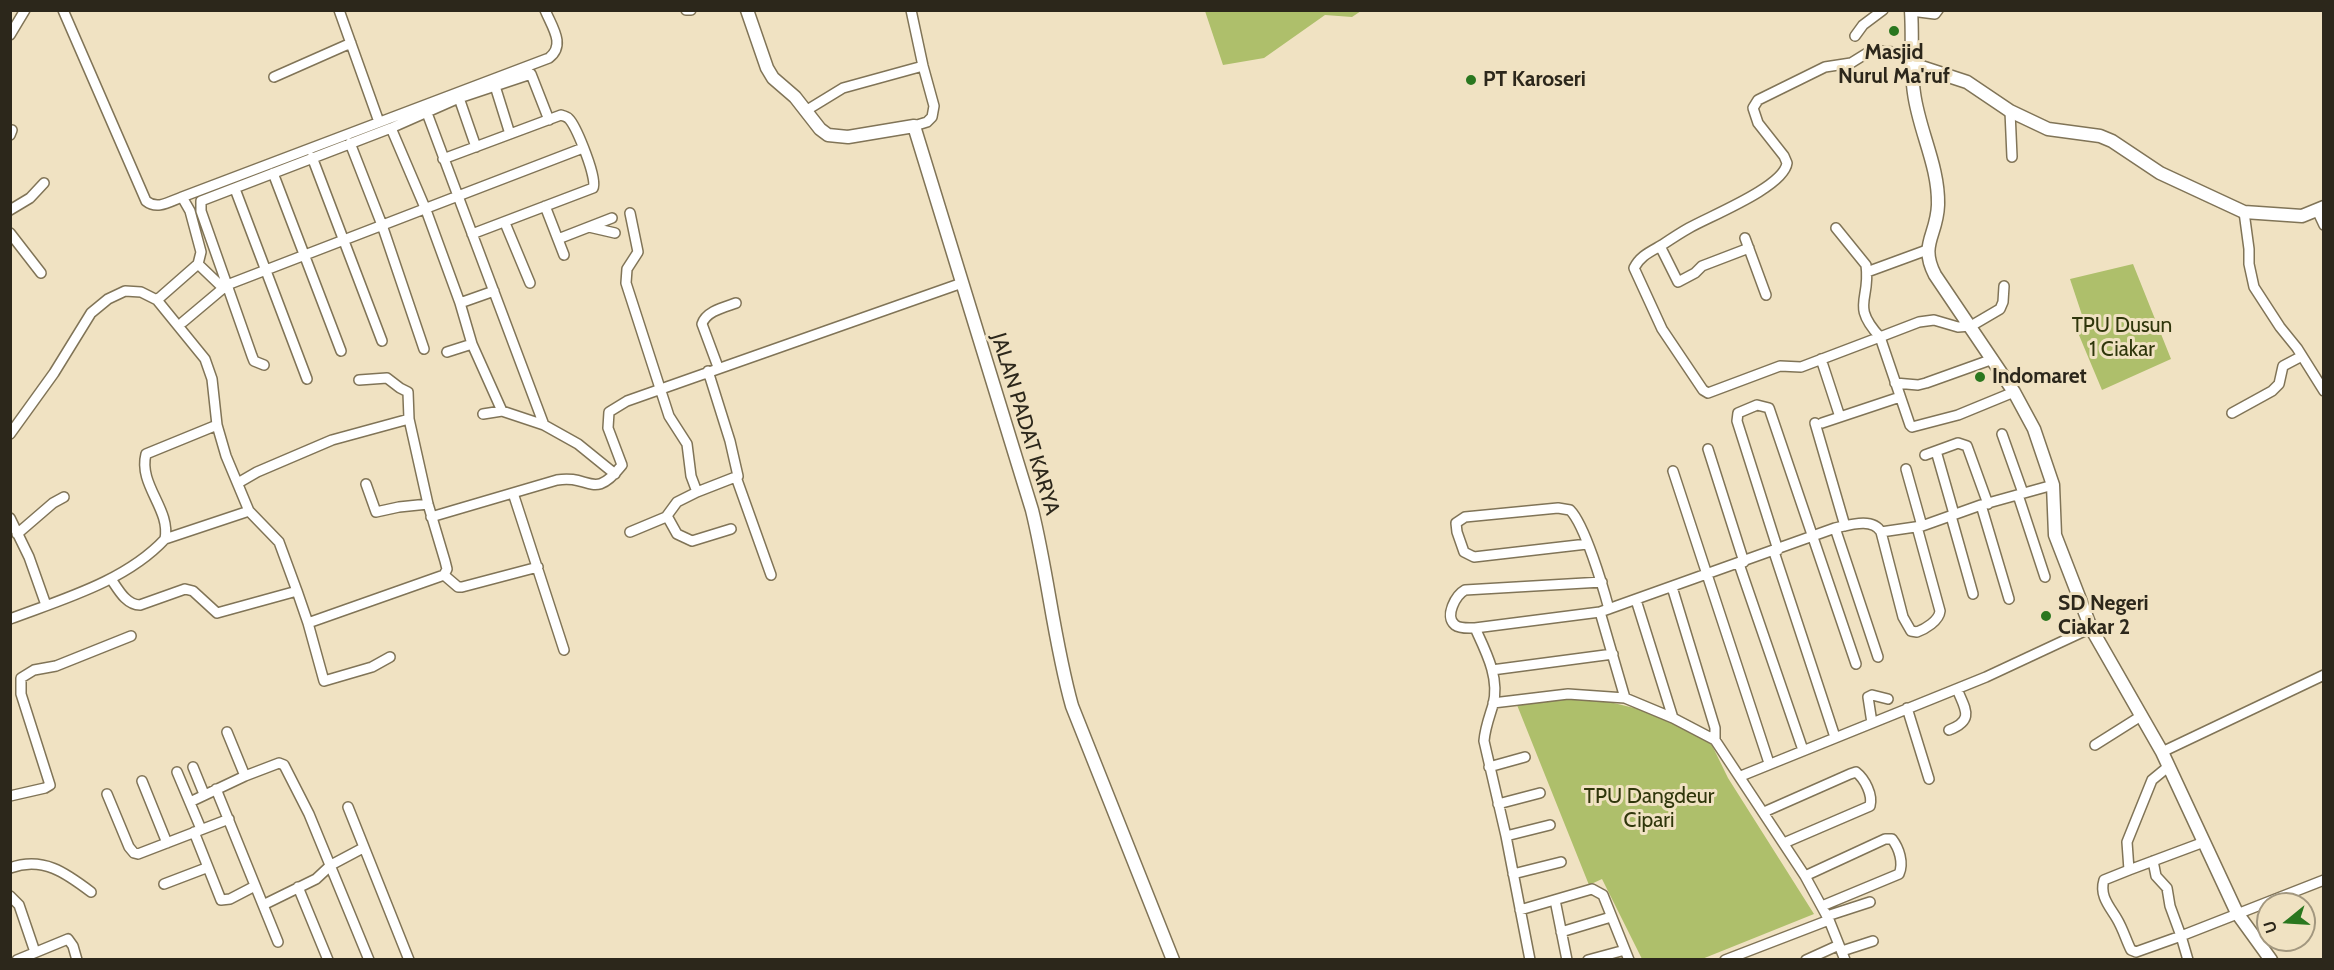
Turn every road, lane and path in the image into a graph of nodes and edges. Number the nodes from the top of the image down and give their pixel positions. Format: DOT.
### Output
graph roads {
  1 [pos="25,10"];
  2 [pos="63,10"];
  3 [pos="545,10"];
  4 [pos="686,10"];
  5 [pos="691,10"];
  6 [pos="747,10"];
  7 [pos="911,10"];
  8 [pos="1883,10"];
  9 [pos="1938,10"];
  10 [pos="340,11"];
  11 [pos="1911,11"];
  12 [pos="10,35"];
  13 [pos="1855,36"];
  14 [pos="351,44"];
  15 [pos="1913,59"];
  16 [pos="923,66"];
  17 [pos="274,77"];
  18 [pos="495,86"];
  19 [pos="459,99"];
  20 [pos="807,110"];
  21 [pos="2010,111"];
  22 [pos="427,113"];
  23 [pos="549,120"];
  24 [pos="379,123"];
  25 [pos="914,126"];
  26 [pos="391,128"];
  27 [pos="510,134"];
  28 [pos="350,143"];
  29 [pos="476,147"];
  30 [pos="583,148"];
  31 [pos="312,157"];
  32 [pos="2012,158"];
  33 [pos="443,159"];
  34 [pos="273,173"];
  35 [pos="44,183"];
  36 [pos="235,189"];
  37 [pos="458,196"];
  38 [pos="182,197"];
  39 [pos="545,206"];
  40 [pos="2320,208"];
  41 [pos="10,210"];
  42 [pos="426,210"];
  43 [pos="2244,212"];
  44 [pos="630,213"];
  45 [pos="612,218"];
  46 [pos="505,223"];
  47 [pos="382,225"];
  48 [pos="2324,225"];
  49 [pos="589,227"];
  50 [pos="1836,228"];
  51 [pos="10,233"];
  52 [pos="615,233"];
  53 [pos="472,234"];
  54 [pos="1745,238"];
  55 [pos="558,239"];
  56 [pos="343,241"];
  57 [pos="1660,246"];
  58 [pos="1749,248"];
  59 [pos="1927,250"];
  60 [pos="564,255"];
  61 [pos="303,256"];
  62 [pos="198,264"];
  63 [pos="266,271"];
  64 [pos="1867,272"];
  65 [pos="41,273"];
  66 [pos="530,283"];
  67 [pos="962,283"];
  68 [pos="225,286"];
  69 [pos="2004,286"];
  70 [pos="494,291"];
  71 [pos="1766,295"];
  72 [pos="157,300"];
  73 [pos="460,303"];
  74 [pos="736,303"];
  75 [pos="183,322"];
  76 [pos="1971,326"];
  77 [pos="1880,338"];
  78 [pos="382,341"];
  79 [pos="472,344"];
  80 [pos="424,348"];
  81 [pos="341,351"];
  82 [pos="447,352"];
  83 [pos="2302,356"];
  84 [pos="1821,359"];
  85 [pos="1993,359"];
  86 [pos="264,365"];
  87 [pos="713,369"];
  88 [pos="307,379"];
  89 [pos="360,380"];
  90 [pos="1895,383"];
  91 [pos="661,388"];
  92 [pos="2324,391"];
  93 [pos="2014,393"];
  94 [pos="1900,397"];
  95 [pos="502,411"];
  96 [pos="2232,413"];
  97 [pos="483,414"];
  98 [pos="1840,417"];
  99 [pos="409,419"];
  100 [pos="217,424"];
  101 [pos="544,425"];
  102 [pos="10,434"];
  103 [pos="2002,434"];
  104 [pos="1708,449"];
  105 [pos="1936,451"];
  106 [pos="1925,455"];
  107 [pos="1906,469"];
  108 [pos="1674,471"];
  109 [pos="615,474"];
  110 [pos="736,477"];
  111 [pos="238,483"];
  112 [pos="366,484"];
  113 [pos="2053,485"];
  114 [pos="697,492"];
  115 [pos="513,493"];
  116 [pos="2021,494"];
  117 [pos="64,497"];
  118 [pos="428,504"];
  119 [pos="1985,505"];
  120 [pos="249,511"];
  121 [pos="1952,515"];
  122 [pos="668,516"];
  123 [pos="431,517"];
  124 [pos="10,518"];
  125 [pos="1840,527"];
  126 [pos="1919,527"];
  127 [pos="731,528"];
  128 [pos="630,532"];
  129 [pos="1881,532"];
  130 [pos="17,534"];
  131 [pos="1812,536"];
  132 [pos="165,539"];
  133 [pos="1587,544"];
  134 [pos="1776,551"];
  135 [pos="1742,563"];
  136 [pos="538,567"];
  137 [pos="444,575"];
  138 [pos="771,575"];
  139 [pos="1707,575"];
  140 [pos="2045,576"];
  141 [pos="111,579"];
  142 [pos="1602,582"];
  143 [pos="1672,587"];
  144 [pos="297,591"];
  145 [pos="1973,594"];
  146 [pos="2009,599"];
  147 [pos="1636,600"];
  148 [pos="46,605"];
  149 [pos="1605,610"];
  150 [pos="10,619"];
  151 [pos="308,623"];
  152 [pos="1475,628"];
  153 [pos="2091,628"];
  154 [pos="131,636"];
  155 [pos="564,650"];
  156 [pos="1613,654"];
  157 [pos="390,657"];
  158 [pos="1878,657"];
  159 [pos="1856,664"];
  160 [pos="1492,670"];
  161 [pos="2324,675"];
  162 [pos="1957,688"];
  163 [pos="1625,698"];
  164 [pos="1888,699"];
  165 [pos="1493,703"];
  166 [pos="1907,708"];
  167 [pos="2141,716"];
  168 [pos="1673,718"];
  169 [pos="1872,723"];
  170 [pos="1949,730"];
  171 [pos="227,732"];
  172 [pos="1835,737"];
  173 [pos="1715,740"];
  174 [pos="2095,745"];
  175 [pos="1803,750"];
  176 [pos="2162,752"];
  177 [pos="1525,758"];
  178 [pos="1769,763"];
  179 [pos="2169,766"];
  180 [pos="194,767"];
  181 [pos="1489,767"];
  182 [pos="177,772"];
  183 [pos="245,776"];
  184 [pos="1741,776"];
  185 [pos="1929,779"];
  186 [pos="142,781"];
  187 [pos="216,789"];
  188 [pos="1540,793"];
  189 [pos="108,794"];
  190 [pos="204,794"];
  191 [pos="10,796"];
  192 [pos="190,802"];
  193 [pos="1498,804"];
  194 [pos="348,807"];
  195 [pos="1764,812"];
  196 [pos="229,819"];
  197 [pos="1550,825"];
  198 [pos="197,831"];
  199 [pos="1506,836"];
  200 [pos="2204,842"];
  201 [pos="167,843"];
  202 [pos="1784,843"];
  203 [pos="363,848"];
  204 [pos="2153,861"];
  205 [pos="1561,862"];
  206 [pos="331,865"];
  207 [pos="10,868"];
  208 [pos="206,868"];
  209 [pos="2128,870"];
  210 [pos="1513,874"];
  211 [pos="1805,876"];
  212 [pos="2324,880"];
  213 [pos="164,884"];
  214 [pos="255,886"];
  215 [pos="298,887"];
  216 [pos="92,892"];
  217 [pos="10,896"];
  218 [pos="1554,900"];
  219 [pos="1870,902"];
  220 [pos="263,906"];
  221 [pos="1822,906"];
  222 [pos="1520,910"];
  223 [pos="2237,913"];
  224 [pos="1611,917"];
  225 [pos="1828,918"];
  226 [pos="1561,932"];
  227 [pos="2181,936"];
  228 [pos="1873,941"];
  229 [pos="278,942"];
  230 [pos="35,952"];
  231 [pos="1842,952"];
  232 [pos="1627,955"];
  233 [pos="1743,956"];
  234 [pos="17,960"];
  235 [pos="77,960"];
  236 [pos="328,960"];
  237 [pos="369,960"];
  238 [pos="409,960"];
  239 [pos="1173,960"];
  240 [pos="1530,960"];
  241 [pos="1566,960"];
  242 [pos="1588,960"];
  243 [pos="1725,960"];
  244 [pos="1806,960"];
  245 [pos="2188,960"];
  246 [pos="2271,960"];
  1 -- 12 [label="street"];
  2 -- 38 [label="street"];
  3 -- 24 [label="street"];
  4 -- 5 [label="street"];
  6 -- 20 [label="street"];
  7 -- 16 [label="street"];
  8 -- 13 [label="street"];
  9 -- 11 [label="street"];
  10 -- 14 [label="street"];
  11 -- 15 [label="street"];
  14 -- 17 [label="street"];
  14 -- 24 [label="street"];
  15 -- 21 [label="street"];
  15 -- 57 [label="street"];
  15 -- 59 [label="street"];
  16 -- 20 [label="street"];
  16 -- 25 [label="street"];
  18 -- 19 [label="street"];
  18 -- 23 [label="street"];
  18 -- 27 [label="street"];
  19 -- 22 [label="street"];
  19 -- 29 [label="street"];
  20 -- 25 [label="street"];
  21 -- 32 [label="street"];
  21 -- 43 [label="street"];
  22 -- 26 [label="street"];
  22 -- 33 [label="street"];
  23 -- 27 [label="street"];
  23 -- 30 [label="street"];
  24 -- 38 [label="street"];
  25 -- 67 [label="street, JALAN PADAT KARYA"];
  26 -- 28 [label="street"];
  26 -- 42 [label="street"];
  27 -- 29 [label="street"];
  28 -- 31 [label="street"];
  28 -- 47 [label="street"];
  29 -- 33 [label="street"];
  30 -- 37 [label="street"];
  30 -- 39 [label="street"];
  31 -- 34 [label="street"];
  31 -- 56 [label="street"];
  33 -- 37 [label="street"];
  34 -- 36 [label="street"];
  34 -- 61 [label="street"];
  35 -- 41 [label="street"];
  36 -- 63 [label="street"];
  36 -- 68 [label="street"];
  37 -- 42 [label="street"];
  37 -- 53 [label="street"];
  38 -- 62 [label="street"];
  39 -- 46 [label="street"];
  39 -- 55 [label="street"];
  40 -- 43 [label="street"];
  40 -- 48 [label="street"];
  42 -- 47 [label="street"];
  42 -- 73 [label="street"];
  43 -- 83 [label="street"];
  44 -- 91 [label="street"];
  45 -- 49 [label="street"];
  46 -- 53 [label="street"];
  46 -- 66 [label="street"];
  47 -- 56 [label="street"];
  47 -- 80 [label="street"];
  49 -- 52 [label="street"];
  49 -- 55 [label="street"];
  50 -- 64 [label="street"];
  51 -- 65 [label="street"];
  53 -- 70 [label="street"];
  54 -- 58 [label="street"];
  55 -- 60 [label="street"];
  56 -- 61 [label="street"];
  56 -- 78 [label="street"];
  57 -- 58 [label="street"];
  57 -- 84 [label="street"];
  58 -- 71 [label="street"];
  59 -- 64 [label="street"];
  59 -- 76 [label="street"];
  61 -- 63 [label="street"];
  61 -- 81 [label="street"];
  62 -- 68 [label="street"];
  62 -- 72 [label="street"];
  63 -- 68 [label="street"];
  63 -- 88 [label="street"];
  64 -- 77 [label="street"];
  67 -- 87 [label="street"];
  67 -- 239 [label="street, JALAN PADAT KARYA"];
  68 -- 75 [label="street"];
  68 -- 86 [label="street"];
  69 -- 76 [label="street"];
  70 -- 73 [label="street"];
  70 -- 101 [label="street"];
  72 -- 100 [label="street"];
  72 -- 102 [label="street"];
  73 -- 79 [label="street"];
  74 -- 87 [label="street"];
  76 -- 77 [label="street"];
  76 -- 85 [label="street"];
  77 -- 84 [label="street"];
  77 -- 90 [label="street"];
  79 -- 82 [label="street"];
  79 -- 95 [label="street"];
  83 -- 92 [label="street"];
  83 -- 96 [label="street"];
  84 -- 98 [label="street"];
  85 -- 90 [label="street"];
  85 -- 93 [label="street"];
  87 -- 91 [label="street"];
  87 -- 110 [label="street"];
  89 -- 99 [label="street"];
  90 -- 94 [label="street"];
  91 -- 109 [label="street"];
  91 -- 114 [label="street"];
  93 -- 94 [label="street"];
  93 -- 113 [label="street"];
  94 -- 98 [label="street"];
  95 -- 97 [label="street"];
  95 -- 101 [label="street"];
  98 -- 125 [label="street"];
  99 -- 111 [label="street"];
  99 -- 118 [label="street"];
  100 -- 111 [label="street"];
  100 -- 132 [label="street"];
  101 -- 109 [label="street"];
  103 -- 116 [label="street"];
  104 -- 135 [label="street"];
  105 -- 106 [label="street"];
  105 -- 119 [label="street"];
  105 -- 121 [label="street"];
  107 -- 126 [label="street"];
  108 -- 139 [label="street"];
  109 -- 115 [label="street"];
  110 -- 114 [label="street"];
  110 -- 138 [label="street"];
  111 -- 120 [label="street"];
  112 -- 118 [label="street"];
  113 -- 116 [label="street"];
  113 -- 153 [label="street"];
  114 -- 122 [label="street"];
  115 -- 123 [label="street"];
  115 -- 136 [label="street"];
  116 -- 119 [label="street"];
  116 -- 140 [label="street"];
  117 -- 130 [label="street"];
  118 -- 123 [label="street"];
  119 -- 121 [label="street"];
  119 -- 146 [label="street"];
  120 -- 132 [label="street"];
  120 -- 144 [label="street"];
  121 -- 126 [label="street"];
  121 -- 145 [label="street"];
  122 -- 127 [label="street"];
  122 -- 128 [label="street"];
  123 -- 137 [label="street"];
  124 -- 130 [label="street"];
  125 -- 129 [label="street"];
  125 -- 131 [label="street"];
  125 -- 158 [label="street"];
  126 -- 129 [label="street"];
  126 -- 129 [label="street"];
  130 -- 148 [label="street"];
  131 -- 134 [label="street"];
  131 -- 134 [label="street"];
  131 -- 159 [label="street"];
  132 -- 141 [label="street"];
  133 -- 133 [label="street"];
  133 -- 142 [label="street"];
  134 -- 135 [label="street"];
  134 -- 172 [label="street"];
  135 -- 139 [label="street"];
  135 -- 175 [label="street"];
  136 -- 137 [label="street"];
  136 -- 155 [label="street"];
  137 -- 151 [label="street"];
  139 -- 143 [label="street"];
  139 -- 178 [label="street"];
  141 -- 144 [label="street"];
  141 -- 148 [label="street"];
  142 -- 149 [label="street"];
  142 -- 152 [label="street"];
  143 -- 147 [label="street"];
  143 -- 173 [label="street"];
  144 -- 151 [label="street"];
  147 -- 149 [label="street"];
  147 -- 168 [label="street"];
  148 -- 150 [label="street"];
  149 -- 152 [label="street"];
  149 -- 156 [label="street"];
  151 -- 157 [label="street"];
  152 -- 160 [label="street"];
  153 -- 162 [label="street"];
  153 -- 167 [label="street"];
  154 -- 191 [label="street"];
  156 -- 160 [label="street"];
  156 -- 163 [label="street"];
  160 -- 165 [label="street"];
  161 -- 176 [label="street"];
  162 -- 166 [label="street"];
  162 -- 170 [label="street"];
  163 -- 165 [label="street"];
  163 -- 168 [label="street"];
  164 -- 169 [label="street"];
  165 -- 181 [label="street"];
  166 -- 169 [label="street"];
  166 -- 185 [label="street"];
  167 -- 174 [label="street"];
  167 -- 176 [label="street"];
  168 -- 173 [label="street"];
  169 -- 172 [label="street"];
  171 -- 183 [label="street"];
  172 -- 175 [label="street"];
  173 -- 184 [label="street"];
  175 -- 178 [label="street"];
  176 -- 179 [label="street"];
  177 -- 181 [label="street"];
  178 -- 184 [label="street"];
  179 -- 200 [label="street"];
  179 -- 209 [label="street"];
  180 -- 190 [label="street"];
  181 -- 193 [label="street"];
  182 -- 192 [label="street"];
  183 -- 187 [label="street"];
  183 -- 206 [label="street"];
  184 -- 195 [label="street"];
  186 -- 201 [label="street"];
  187 -- 190 [label="street"];
  187 -- 196 [label="street"];
  188 -- 193 [label="street"];
  189 -- 201 [label="street"];
  190 -- 192 [label="street"];
  192 -- 198 [label="street"];
  193 -- 199 [label="street"];
  194 -- 203 [label="street"];
  195 -- 202 [label="street"];
  195 -- 202 [label="street"];
  196 -- 198 [label="street"];
  196 -- 214 [label="street"];
  197 -- 199 [label="street"];
  198 -- 201 [label="street"];
  198 -- 208 [label="street"];
  199 -- 210 [label="street"];
  200 -- 204 [label="street"];
  200 -- 223 [label="street"];
  202 -- 211 [label="street"];
  203 -- 206 [label="street"];
  203 -- 238 [label="street"];
  204 -- 209 [label="street"];
  204 -- 227 [label="street"];
  205 -- 210 [label="street"];
  206 -- 215 [label="street"];
  206 -- 237 [label="street"];
  207 -- 216 [label="street"];
  208 -- 213 [label="street"];
  208 -- 214 [label="street"];
  209 -- 227 [label="street"];
  210 -- 222 [label="street"];
  211 -- 221 [label="street"];
  211 -- 221 [label="street"];
  212 -- 223 [label="street"];
  214 -- 220 [label="street"];
  215 -- 220 [label="street"];
  215 -- 236 [label="street"];
  217 -- 230 [label="street"];
  218 -- 222 [label="street"];
  218 -- 224 [label="street"];
  218 -- 226 [label="street"];
  219 -- 225 [label="street"];
  220 -- 229 [label="street"];
  221 -- 225 [label="street"];
  222 -- 240 [label="street"];
  223 -- 227 [label="street"];
  223 -- 246 [label="street"];
  224 -- 226 [label="street"];
  224 -- 232 [label="street"];
  225 -- 231 [label="street"];
  225 -- 233 [label="street"];
  226 -- 241 [label="street"];
  227 -- 245 [label="street"];
  228 -- 231 [label="street"];
  230 -- 234 [label="street"];
  230 -- 235 [label="street"];
  231 -- 244 [label="street"];
  232 -- 242 [label="street"];
  233 -- 243 [label="street"];
}
